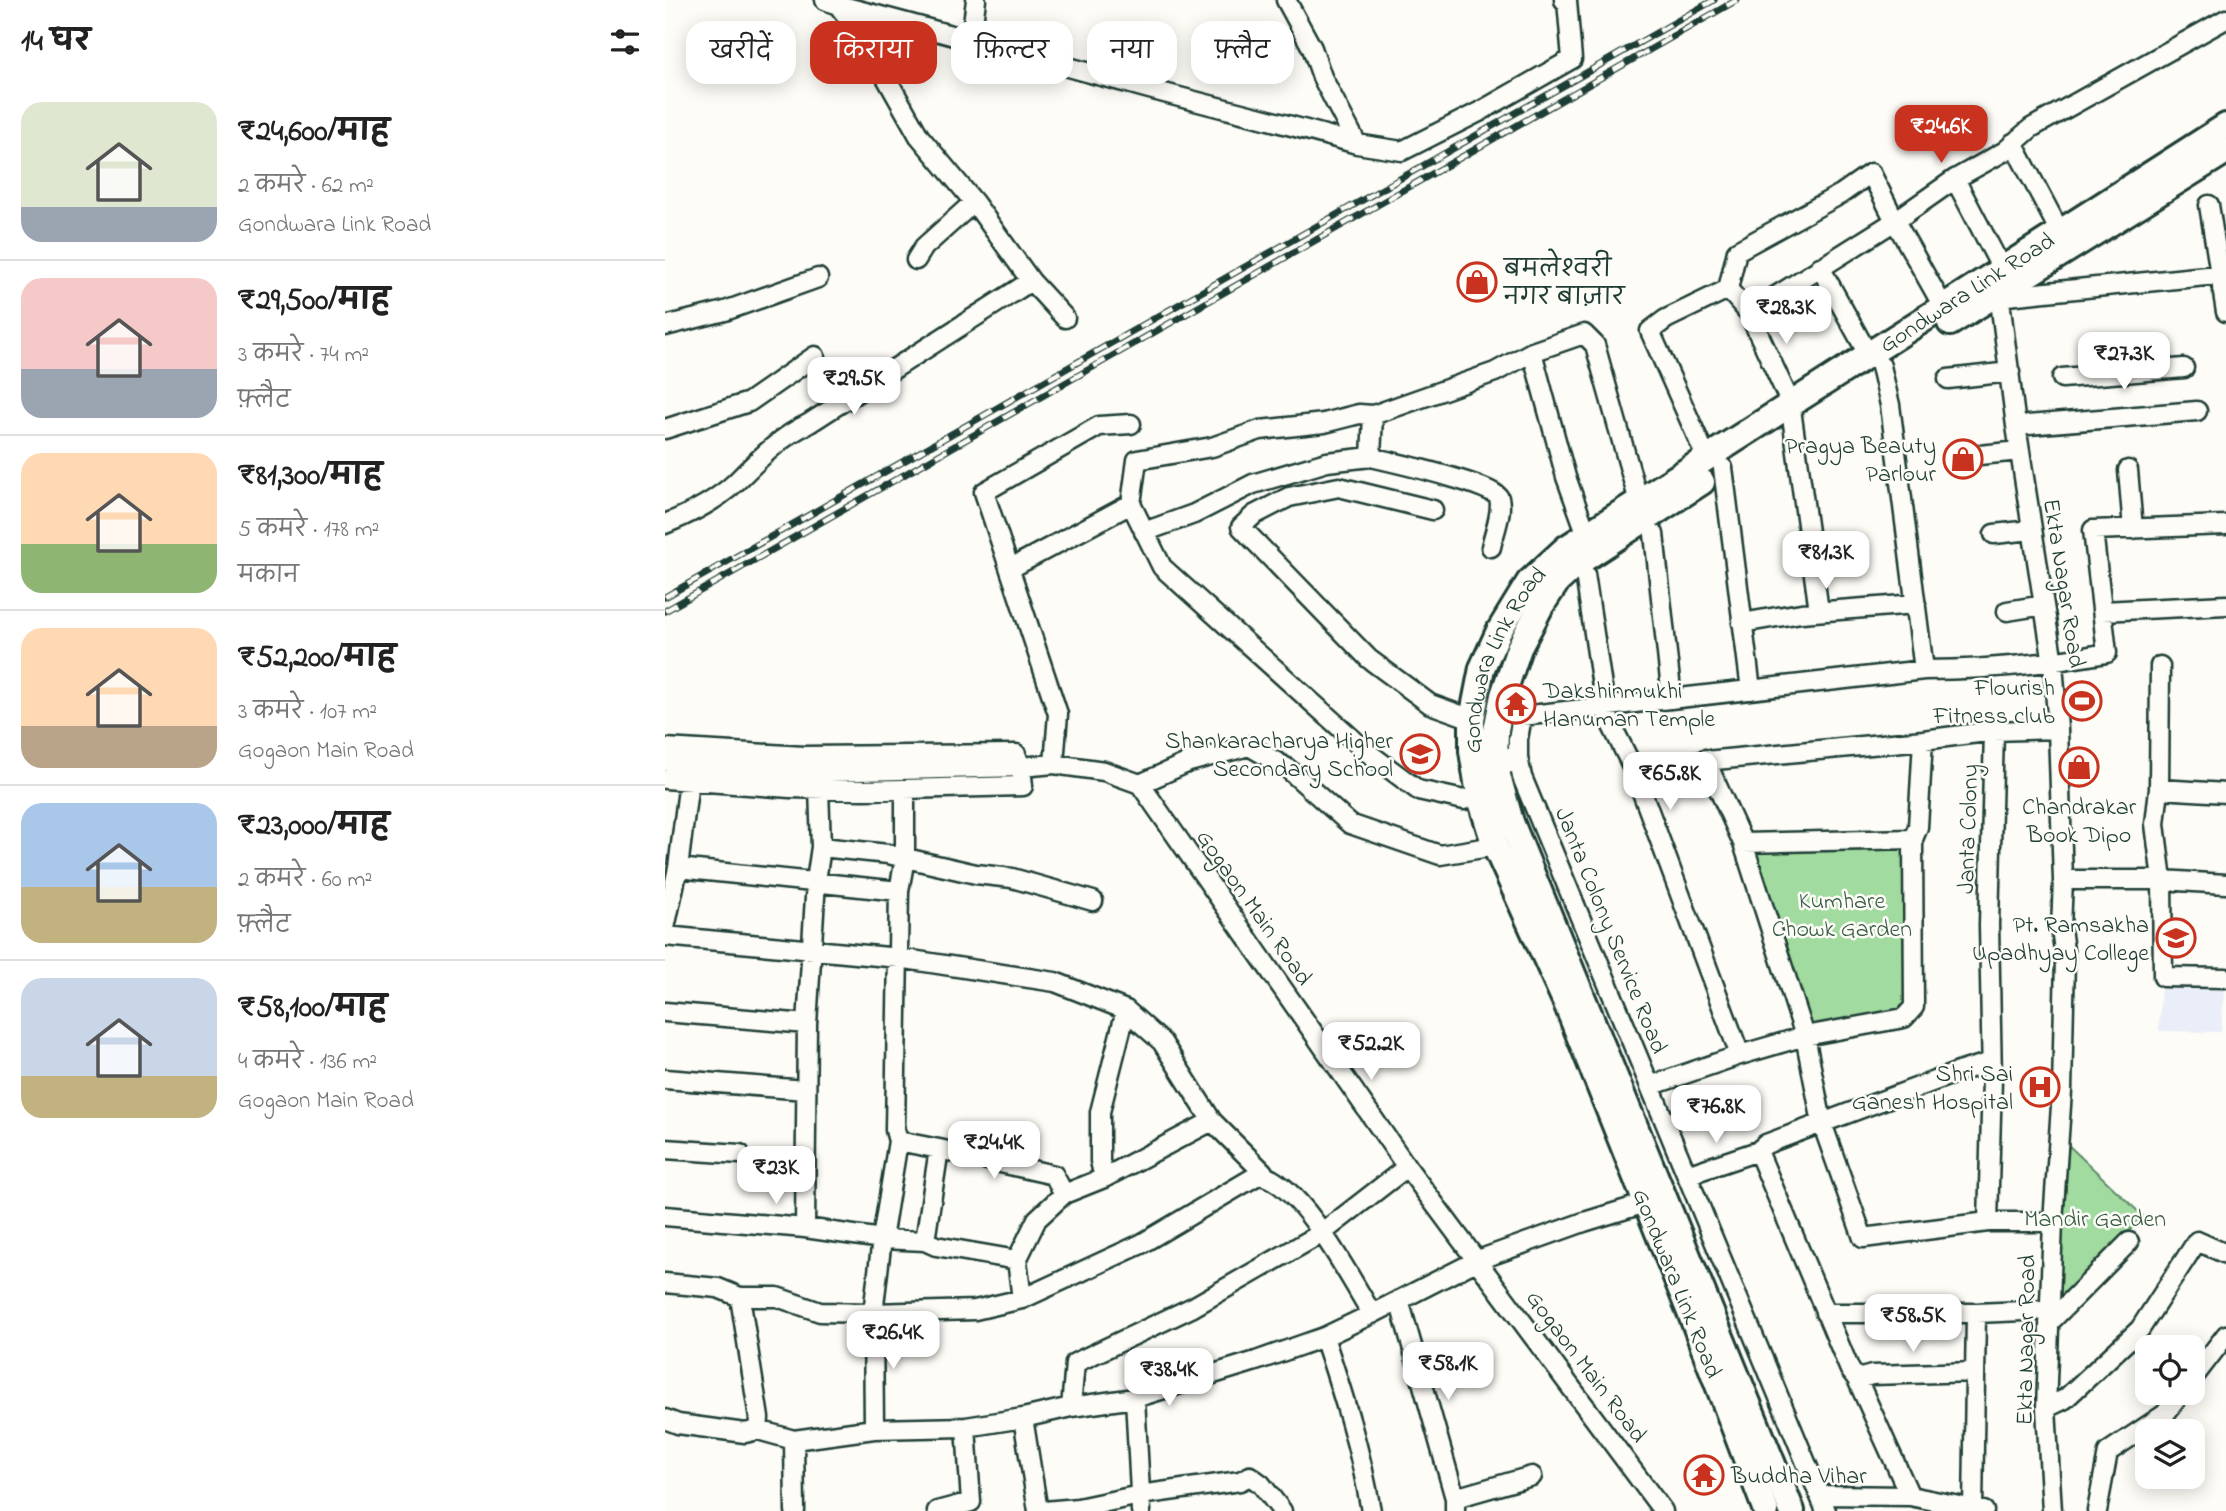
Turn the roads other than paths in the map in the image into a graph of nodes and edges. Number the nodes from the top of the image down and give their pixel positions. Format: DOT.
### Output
graph roads {
  1 [pos="977,0"];
  2 [pos="1286,0"];
  3 [pos="1563,0"];
  4 [pos="832,3"];
  5 [pos="2226,19"];
  6 [pos="974,21"];
  7 [pos="951,34"];
  8 [pos="1073,68"];
  9 [pos="2226,126"];
  10 [pos="2013,143"];
  11 [pos="1357,144"];
  12 [pos="2226,151"];
  13 [pos="1955,179"];
  14 [pos="974,202"];
  15 [pos="2209,205"];
  16 [pos="1895,221"];
  17 [pos="2060,232"];
  18 [pos="916,260"];
  19 [pos="1820,267"];
  20 [pos="2223,275"];
  21 [pos="818,278"];
  22 [pos="1031,281"];
  23 [pos="2002,286"];
  24 [pos="1728,289"];
  25 [pos="1944,308"];
  26 [pos="2226,312"];
  27 [pos="1749,313"];
  28 [pos="1065,318"];
  29 [pos="665,326"];
  30 [pos="1532,352"];
  31 [pos="815,356"];
  32 [pos="1875,361"];
  33 [pos="2183,369"];
  34 [pos="2010,372"];
  35 [pos="2062,378"];
  36 [pos="1948,379"];
  37 [pos="2197,411"];
  38 [pos="1373,415"];
  39 [pos="1792,415"];
  40 [pos="1131,424"];
  41 [pos="2016,426"];
  42 [pos="665,429"];
  43 [pos="2019,451"];
  44 [pos="1969,456"];
  45 [pos="1370,457"];
  46 [pos="1715,464"];
  47 [pos="2128,470"];
  48 [pos="1639,502"];
  49 [pos="1131,504"];
  50 [pos="1433,510"];
  51 [pos="665,524"];
  52 [pos="2226,525"];
  53 [pos="2133,529"];
  54 [pos="2032,530"];
  55 [pos="1144,532"];
  56 [pos="1654,534"];
  57 [pos="1994,534"];
  58 [pos="1587,535"];
  59 [pos="1491,547"];
  60 [pos="1011,568"];
  61 [pos="1585,573"];
  62 [pos="1916,604"];
  63 [pos="2044,605"];
  64 [pos="2226,606"];
  65 [pos="1819,611"];
  66 [pos="2007,611"];
  67 [pos="2102,611"];
  68 [pos="1742,623"];
  69 [pos="2053,663"];
  70 [pos="2160,666"];
  71 [pos="1924,670"];
  72 [pos="1751,690"];
  73 [pos="1672,699"];
  74 [pos="1605,706"];
  75 [pos="1472,719"];
  76 [pos="2058,729"];
  77 [pos="1994,732"];
  78 [pos="1923,740"];
  79 [pos="665,748"];
  80 [pos="1705,759"];
  81 [pos="665,761"];
  82 [pos="1496,761"];
  83 [pos="1054,764"];
  84 [pos="1021,767"];
  85 [pos="1633,768"];
  86 [pos="665,779"];
  87 [pos="689,780"];
  88 [pos="1140,784"];
  89 [pos="819,789"];
  90 [pos="905,789"];
  91 [pos="2159,789"];
  92 [pos="2226,793"];
  93 [pos="1479,795"];
  94 [pos="1913,839"];
  95 [pos="1743,843"];
  96 [pos="1495,846"];
  97 [pos="821,847"];
  98 [pos="905,858"];
  99 [pos="678,868"];
  100 [pos="2063,880"];
  101 [pos="2162,880"];
  102 [pos="816,881"];
  103 [pos="2226,884"];
  104 [pos="899,891"];
  105 [pos="1093,901"];
  106 [pos="665,928"];
  107 [pos="665,936"];
  108 [pos="812,950"];
  109 [pos="899,958"];
  110 [pos="2226,978"];
  111 [pos="1126,1010"];
  112 [pos="665,1012"];
  113 [pos="807,1024"];
  114 [pos="1805,1036"];
  115 [pos="1740,1055"];
  116 [pos="1991,1062"];
  117 [pos="665,1079"];
  118 [pos="1650,1086"];
  119 [pos="806,1090"];
  120 [pos="1212,1121"];
  121 [pos="1822,1123"];
  122 [pos="898,1141"];
  123 [pos="665,1149"];
  124 [pos="939,1149"];
  125 [pos="1758,1151"];
  126 [pos="740,1154"];
  127 [pos="1407,1167"];
  128 [pos="1263,1172"];
  129 [pos="1687,1175"];
  130 [pos="1104,1178"];
  131 [pos="1064,1194"];
  132 [pos="1646,1203"];
  133 [pos="665,1216"];
  134 [pos="1988,1222"];
  135 [pos="2053,1222"];
  136 [pos="805,1228"];
  137 [pos="1322,1233"];
  138 [pos="882,1239"];
  139 [pos="925,1241"];
  140 [pos="2129,1242"];
  141 [pos="2226,1254"];
  142 [pos="1017,1260"];
  143 [pos="1478,1260"];
  144 [pos="665,1283"];
  145 [pos="740,1297"];
  146 [pos="1022,1299"];
  147 [pos="1399,1300"];
  148 [pos="873,1313"];
  149 [pos="1825,1313"];
  150 [pos="1976,1313"];
  151 [pos="1372,1314"];
  152 [pos="2050,1316"];
  153 [pos="2226,1335"];
  154 [pos="1324,1336"];
  155 [pos="2205,1362"];
  156 [pos="1975,1372"];
  157 [pos="1857,1378"];
  158 [pos="1135,1398"];
  159 [pos="2172,1405"];
  160 [pos="1071,1407"];
  161 [pos="2046,1408"];
  162 [pos="1023,1418"];
  163 [pos="665,1419"];
  164 [pos="966,1427"];
  165 [pos="874,1429"];
  166 [pos="758,1430"];
  167 [pos="794,1440"];
  168 [pos="1532,1476"];
  169 [pos="1910,1496"];
  170 [pos="1141,1503"];
  171 [pos="1824,1503"];
  172 [pos="1455,1504"];
  173 [pos="1978,1510"];
  174 [pos="795,1511"];
  175 [pos="937,1511"];
  176 [pos="1038,1511"];
  177 [pos="1044,1511"];
  178 [pos="1282,1511"];
  179 [pos="1371,1511"];
  180 [pos="1663,1511"];
  181 [pos="1766,1511"];
  182 [pos="1792,1511"];
  183 [pos="2052,1511"];
  184 [pos="2097,1511"];
  1 -- 6 [label="street"];
  2 -- 11 [label="street"];
  3 -- 11 [label="street"];
  4 -- 7 [label="street"];
  4 -- 14 [label="street"];
  5 -- 10 [label="street"];
  8 -- 11 [label="street"];
  9 -- 17 [label="street, Gondwara Link Road"];
  10 -- 13 [label="street"];
  10 -- 17 [label="street"];
  12 -- 23 [label="street"];
  13 -- 16 [label="street"];
  13 -- 23 [label="street, Ekta Nagar Road"];
  14 -- 18 [label="street"];
  14 -- 22 [label="street"];
  15 -- 20 [label="street"];
  16 -- 19 [label="street"];
  16 -- 24 [label="street"];
  16 -- 25 [label="street"];
  17 -- 23 [label="street, Gondwara Link Road"];
  19 -- 27 [label="street"];
  19 -- 32 [label="street"];
  20 -- 23 [label="street"];
  20 -- 26 [label="street"];
  21 -- 29 [label="street"];
  22 -- 28 [label="street"];
  22 -- 51 [label="street"];
  23 -- 25 [label="street, Gondwara Link Road"];
  23 -- 32 [label="street"];
  23 -- 34 [label="street, Ekta Nagar Road"];
  24 -- 27 [label="street"];
  24 -- 46 [label="street"];
  25 -- 32 [label="street, Gondwara Link Road"];
  27 -- 39 [label="street"];
  30 -- 38 [label="street"];
  30 -- 48 [label="street"];
  30 -- 58 [label="street"];
  31 -- 42 [label="street"];
  32 -- 39 [label="street"];
  32 -- 62 [label="street"];
  33 -- 35 [label="street"];
  34 -- 36 [label="street"];
  34 -- 41 [label="street, Ekta Nagar Road"];
  37 -- 41 [label="street"];
  38 -- 45 [label="street"];
  38 -- 49 [label="street"];
  39 -- 46 [label="street"];
  39 -- 65 [label="street"];
  40 -- 60 [label="street"];
  41 -- 43 [label="street, Ekta Nagar Road"];
  43 -- 44 [label="street"];
  43 -- 54 [label="street, Ekta Nagar Road"];
  45 -- 55 [label="street"];
  45 -- 59 [label="street"];
  46 -- 48 [label="street, Gondwara Link Road"];
  46 -- 68 [label="street"];
  46 -- 82 [label="street"];
  47 -- 53 [label="street"];
  48 -- 58 [label="street, Gondwara Link Road"];
  49 -- 55 [label="street"];
  49 -- 60 [label="street"];
  50 -- 75 [label="street"];
  52 -- 53 [label="street"];
  53 -- 67 [label="street"];
  54 -- 57 [label="street"];
  54 -- 63 [label="street, Ekta Nagar Road"];
  55 -- 93 [label="street"];
  56 -- 73 [label="street"];
  58 -- 75 [label="street, Gondwara Link Road"];
  60 -- 83 [label="street"];
  61 -- 74 [label="street"];
  62 -- 65 [label="street"];
  62 -- 71 [label="street"];
  63 -- 66 [label="street"];
  63 -- 69 [label="street, Ekta Nagar Road"];
  64 -- 67 [label="street"];
  65 -- 68 [label="street"];
  67 -- 69 [label="street"];
  68 -- 72 [label="street"];
  69 -- 71 [label="street"];
  69 -- 76 [label="street, Ekta Nagar Road"];
  70 -- 91 [label="street"];
  71 -- 72 [label="street"];
  72 -- 73 [label="street"];
  73 -- 74 [label="street"];
  74 -- 82 [label="street"];
  74 -- 85 [label="street"];
  75 -- 82 [label="street, Gondwara Link Road"];
  76 -- 77 [label="street"];
  76 -- 100 [label="street, Ekta Nagar Road"];
  77 -- 78 [label="street"];
  77 -- 116 [label="street, Janta Colony"];
  78 -- 80 [label="street"];
  78 -- 94 [label="street"];
  79 -- 84 [label="street"];
  80 -- 85 [label="street"];
  80 -- 95 [label="street"];
  81 -- 84 [label="street"];
  82 -- 93 [label="street, Gondwara Link Road"];
  82 -- 118 [label="street, Janta Colony Service Road"];
  82 -- 182 [label="street, Gondwara Link Road"];
  83 -- 84 [label="street"];
  83 -- 88 [label="street"];
  84 -- 90 [label="street"];
  85 -- 115 [label="street"];
  86 -- 87 [label="street"];
  87 -- 89 [label="street"];
  87 -- 99 [label="street"];
  88 -- 96 [label="street"];
  88 -- 127 [label="street, Gogaon Main Road"];
  89 -- 90 [label="street"];
  89 -- 97 [label="street"];
  90 -- 98 [label="street"];
  91 -- 92 [label="street"];
  91 -- 101 [label="street"];
  93 -- 96 [label="street, Gondwara Link Road"];
  94 -- 95 [label="street"];
  94 -- 114 [label="street"];
  95 -- 114 [label="street"];
  96 -- 132 [label="street, Gondwara Link Road"];
  97 -- 98 [label="street"];
  97 -- 102 [label="street"];
  98 -- 104 [label="street"];
  98 -- 105 [label="street"];
  99 -- 102 [label="street"];
  99 -- 106 [label="street"];
  100 -- 101 [label="street"];
  100 -- 135 [label="street, Ekta Nagar Road"];
  101 -- 103 [label="street"];
  101 -- 110 [label="street"];
  102 -- 104 [label="street"];
  102 -- 108 [label="street"];
  104 -- 109 [label="street"];
  107 -- 108 [label="street"];
  108 -- 109 [label="street"];
  108 -- 113 [label="street"];
  109 -- 111 [label="street"];
  109 -- 122 [label="street"];
  111 -- 120 [label="street"];
  111 -- 130 [label="street"];
  112 -- 113 [label="street"];
  113 -- 119 [label="street"];
  114 -- 115 [label="street"];
  114 -- 121 [label="street"];
  115 -- 118 [label="street"];
  116 -- 121 [label="street"];
  116 -- 134 [label="street, Janta Colony"];
  117 -- 119 [label="street"];
  118 -- 129 [label="street, Janta Colony Service Road"];
  119 -- 136 [label="street"];
  120 -- 128 [label="street"];
  120 -- 130 [label="street"];
  121 -- 125 [label="street"];
  121 -- 134 [label="street"];
  122 -- 124 [label="street"];
  122 -- 138 [label="street"];
  123 -- 126 [label="street"];
  124 -- 131 [label="street"];
  124 -- 139 [label="street"];
  125 -- 129 [label="street"];
  125 -- 149 [label="street"];
  127 -- 137 [label="street"];
  127 -- 143 [label="street, Gogaon Main Road"];
  128 -- 137 [label="street"];
  128 -- 146 [label="street"];
  129 -- 171 [label="street, Janta Colony Service Road"];
  130 -- 131 [label="street"];
  131 -- 142 [label="street"];
  132 -- 143 [label="street"];
  132 -- 181 [label="street, Gondwara Link Road"];
  133 -- 136 [label="street"];
  134 -- 135 [label="street"];
  135 -- 152 [label="street, Ekta Nagar Road"];
  136 -- 138 [label="street"];
  137 -- 151 [label="street"];
  137 -- 160 [label="street"];
  138 -- 139 [label="street"];
  138 -- 148 [label="street"];
  139 -- 142 [label="street"];
  140 -- 152 [label="street"];
  141 -- 161 [label="street"];
  142 -- 146 [label="street"];
  143 -- 147 [label="street"];
  143 -- 180 [label="street, Gogaon Main Road"];
  144 -- 145 [label="street"];
  145 -- 148 [label="street"];
  145 -- 166 [label="street"];
  146 -- 148 [label="street"];
  147 -- 151 [label="street"];
  147 -- 172 [label="street"];
  148 -- 165 [label="street"];
  149 -- 150 [label="street"];
  149 -- 157 [label="street"];
  150 -- 152 [label="street"];
  150 -- 156 [label="street"];
  151 -- 154 [label="street"];
  152 -- 161 [label="street, Ekta Nagar Road"];
  153 -- 155 [label="street"];
  154 -- 158 [label="street"];
  154 -- 179 [label="street"];
  156 -- 157 [label="street"];
  156 -- 173 [label="street"];
  157 -- 169 [label="street"];
  158 -- 160 [label="street"];
  158 -- 170 [label="street"];
  159 -- 184 [label="street"];
  160 -- 162 [label="street"];
  161 -- 183 [label="street, Ekta Nagar Road"];
  162 -- 164 [label="street"];
  162 -- 176 [label="street"];
  163 -- 166 [label="street"];
  164 -- 165 [label="street"];
  164 -- 175 [label="street"];
  165 -- 167 [label="street"];
  166 -- 167 [label="street"];
  167 -- 174 [label="street"];
  168 -- 172 [label="street"];
  169 -- 171 [label="street"];
  169 -- 173 [label="street"];
  170 -- 177 [label="street"];
  170 -- 178 [label="street"];
}
